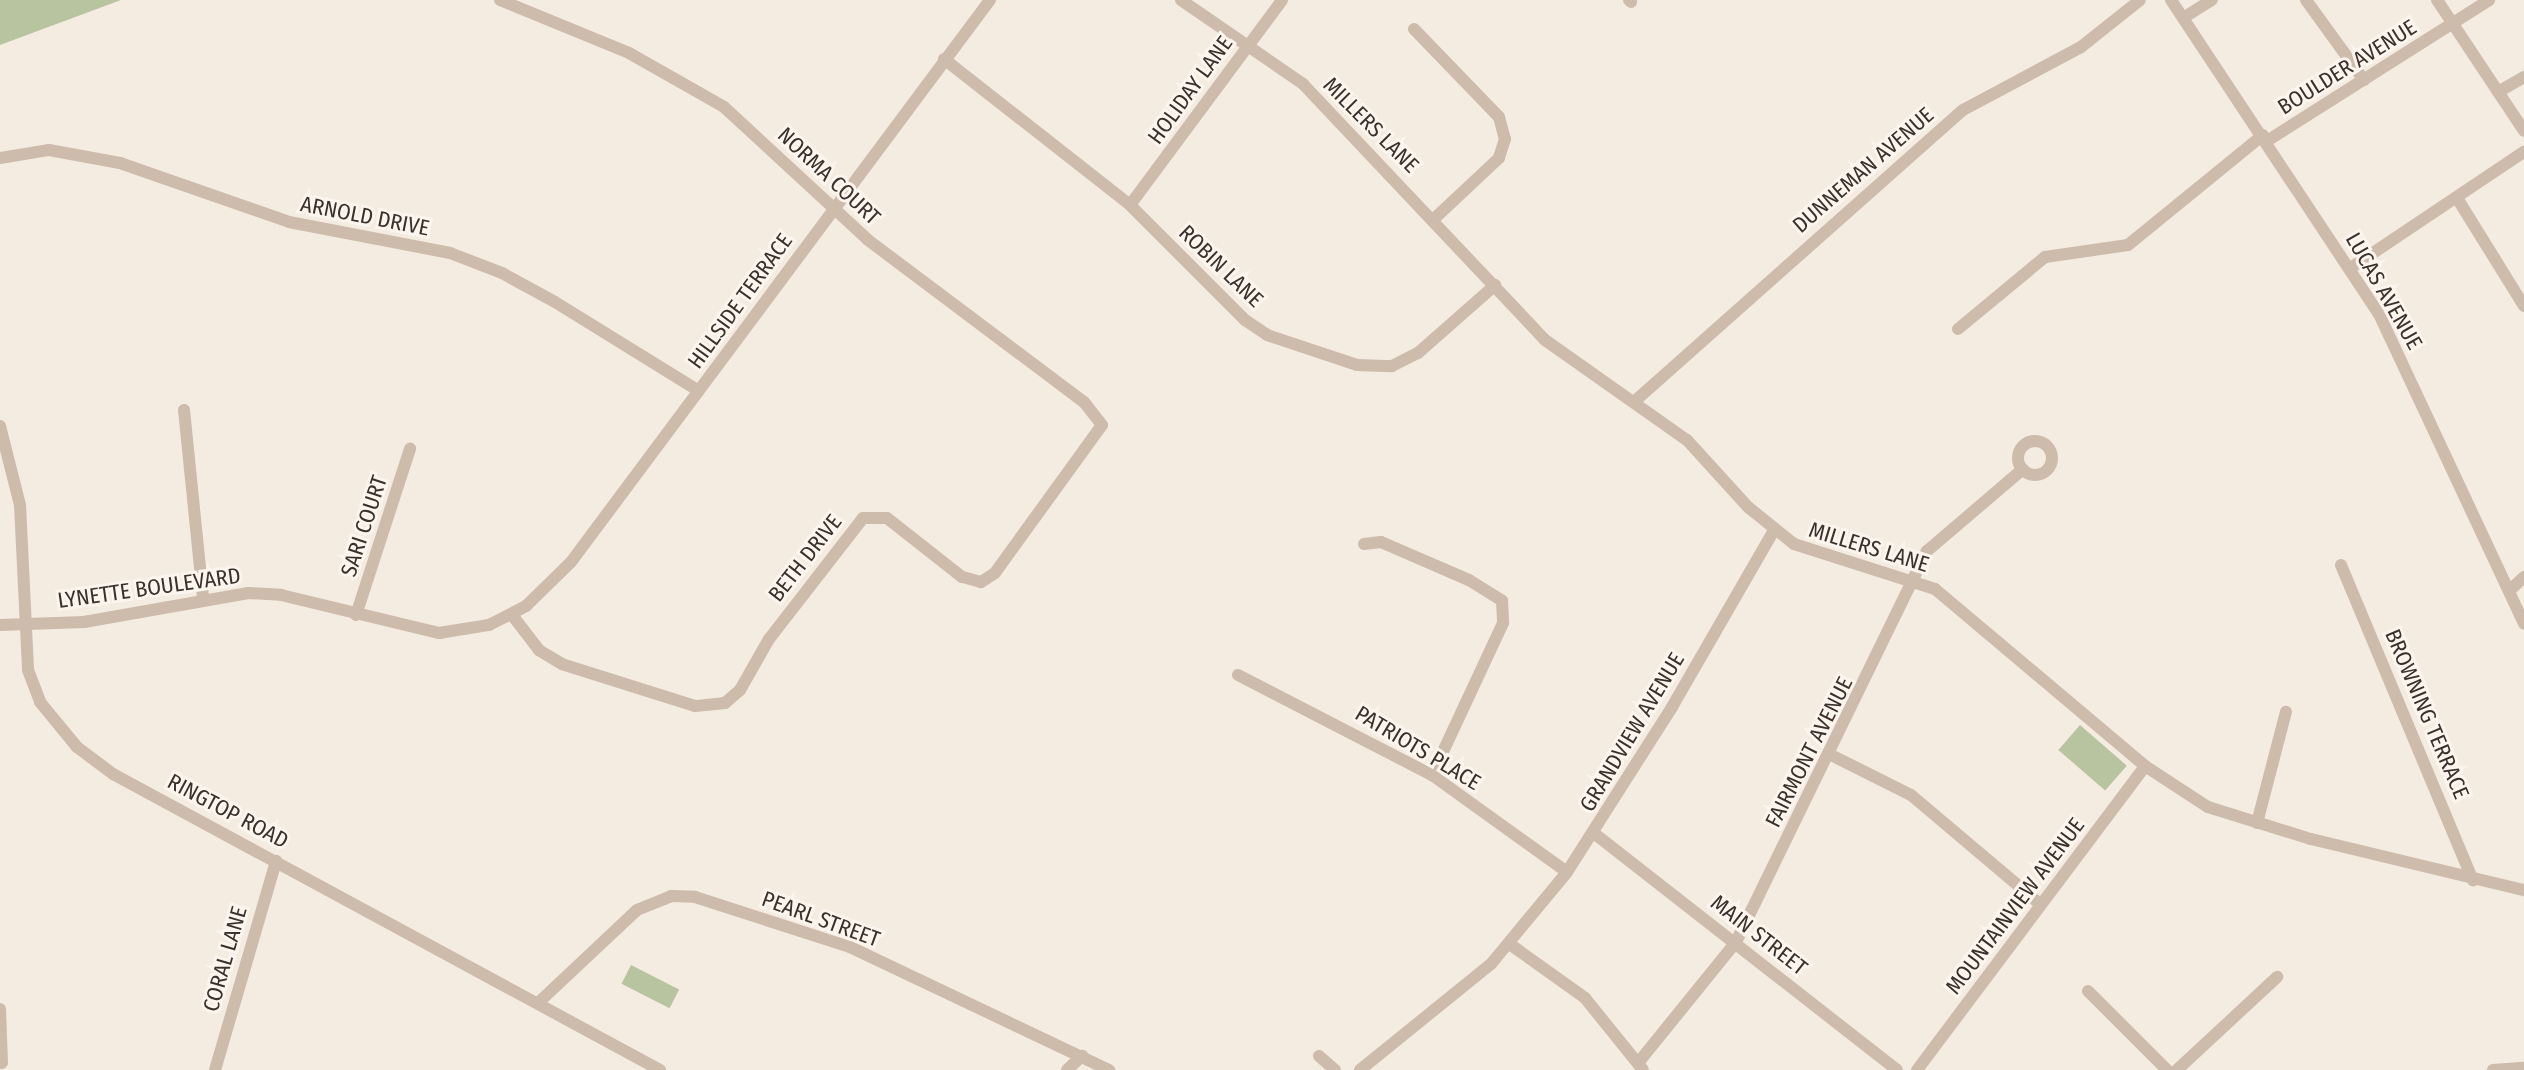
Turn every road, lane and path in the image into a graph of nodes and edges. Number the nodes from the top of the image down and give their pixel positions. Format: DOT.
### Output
graph roads {
  1 [pos="500,0"];
  2 [pos="990,0"];
  3 [pos="1181,0"];
  4 [pos="1282,0"];
  5 [pos="2140,0"];
  6 [pos="2171,0"];
  7 [pos="2212,0"];
  8 [pos="2306,0"];
  9 [pos="2437,0"];
  10 [pos="2489,0"];
  11 [pos="2183,18"];
  12 [pos="2453,24"];
  13 [pos="1414,29"];
  14 [pos="1247,47"];
  15 [pos="944,59"];
  16 [pos="2524,77"];
  17 [pos="2364,80"];
  18 [pos="2498,92"];
  19 [pos="2524,131"];
  20 [pos="2265,138"];
  21 [pos="2524,152"];
  22 [pos="0,158"];
  23 [pos="2457,198"];
  24 [pos="1130,205"];
  25 [pos="833,208"];
  26 [pos="1435,218"];
  27 [pos="2352,267"];
  28 [pos="1495,285"];
  29 [pos="2524,306"];
  30 [pos="1958,329"];
  31 [pos="699,391"];
  32 [pos="1635,401"];
  33 [pos="184,410"];
  34 [pos="1102,425"];
  35 [pos="0,426"];
  36 [pos="410,449"];
  37 [pos="2023,469"];
  38 [pos="1774,530"];
  39 [pos="1364,544"];
  40 [pos="2341,565"];
  41 [pos="2524,577"];
  42 [pos="1917,580"];
  43 [pos="2509,591"];
  44 [pos="203,598"];
  45 [pos="356,615"];
  46 [pos="512,615"];
  47 [pos="24,624"];
  48 [pos="2524,624"];
  49 [pos="0,625"];
  50 [pos="1238,675"];
  51 [pos="2286,712"];
  52 [pos="1831,755"];
  53 [pos="2145,766"];
  54 [pos="1432,775"];
  55 [pos="2257,823"];
  56 [pos="1595,834"];
  57 [pos="276,861"];
  58 [pos="1567,872"];
  59 [pos="2473,880"];
  60 [pos="2524,890"];
  61 [pos="2040,904"];
  62 [pos="1736,942"];
  63 [pos="1511,945"];
  64 [pos="2277,977"];
  65 [pos="2088,991"];
  66 [pos="538,1003"];
  67 [pos="0,1009"];
  68 [pos="1082,1056"];
  69 [pos="1319,1056"];
  70 [pos="2,1063"];
  71 [pos="1640,1067"];
  72 [pos="2524,1068"];
  73 [pos="215,1070"];
  74 [pos="660,1070"];
  75 [pos="1067,1070"];
  76 [pos="1109,1070"];
  77 [pos="1335,1070"];
  78 [pos="1360,1070"];
  79 [pos="1897,1070"];
  80 [pos="1917,1070"];
  81 [pos="2167,1070"];
  82 [pos="2177,1070"];
  83 [pos="2493,1070"];
  1 -- 25 [label="street, NORMA COURT"];
  2 -- 15 [label="street, HILLSIDE TERRACE"];
  3 -- 14 [label="street, MILLERS LANE"];
  4 -- 14 [label="street, HOLIDAY LANE"];
  5 -- 32 [label="street, DUNNEMAN AVENUE"];
  6 -- 11 [label="street, LUCAS AVENUE"];
  7 -- 11 [label="street"];
  8 -- 17 [label="street"];
  9 -- 12 [label="street"];
  10 -- 12 [label="street, BOULDER AVENUE"];
  11 -- 20 [label="street, LUCAS AVENUE"];
  12 -- 17 [label="street, BOULDER AVENUE"];
  12 -- 18 [label="street"];
  13 -- 26 [label="street"];
  14 -- 24 [label="street, HOLIDAY LANE"];
  14 -- 26 [label="street, MILLERS LANE"];
  15 -- 24 [label="street, ROBIN LANE"];
  15 -- 25 [label="street, HILLSIDE TERRACE"];
  16 -- 18 [label="street"];
  17 -- 20 [label="street, BOULDER AVENUE"];
  18 -- 19 [label="street"];
  20 -- 27 [label="street, LUCAS AVENUE"];
  20 -- 30 [label="street, BOULDER AVENUE"];
  21 -- 23 [label="street"];
  22 -- 31 [label="street, ARNOLD DRIVE"];
  23 -- 27 [label="street"];
  23 -- 29 [label="street"];
  24 -- 28 [label="street, ROBIN LANE"];
  25 -- 31 [label="street, HILLSIDE TERRACE"];
  25 -- 34 [label="street, NORMA COURT"];
  26 -- 28 [label="street, MILLERS LANE"];
  27 -- 43 [label="street, LUCAS AVENUE"];
  28 -- 32 [label="street, MILLERS LANE"];
  31 -- 46 [label="street, HILLSIDE TERRACE"];
  32 -- 38 [label="street, MILLERS LANE"];
  33 -- 44 [label="street"];
  34 -- 46 [label="street, BETH DRIVE"];
  35 -- 47 [label="street, RINGTOP ROAD"];
  36 -- 45 [label="street, SARI COURT"];
  37 -- 42 [label="street, FAIRMONT AVENUE"];
  38 -- 42 [label="street, MILLERS LANE"];
  38 -- 56 [label="street, GRANDVIEW AVENUE"];
  39 -- 54 [label="street"];
  40 -- 59 [label="street, BROWNING TERRACE"];
  41 -- 43 [label="street"];
  42 -- 52 [label="street, FAIRMONT AVENUE"];
  42 -- 53 [label="street, MILLERS LANE"];
  43 -- 48 [label="street, LUCAS AVENUE"];
  44 -- 45 [label="street, LYNETTE BOULEVARD"];
  44 -- 47 [label="street, LYNETTE BOULEVARD"];
  45 -- 46 [label="street, LYNETTE BOULEVARD"];
  47 -- 49 [label="street, LYNETTE BOULEVARD"];
  47 -- 57 [label="street, RINGTOP ROAD"];
  50 -- 54 [label="street, PATRIOTS PLACE"];
  51 -- 55 [label="street"];
  52 -- 61 [label="street"];
  52 -- 62 [label="street, FAIRMONT AVENUE"];
  53 -- 55 [label="street, MILLERS LANE"];
  53 -- 61 [label="street, MOUNTAINVIEW AVENUE"];
  54 -- 58 [label="street, PATRIOTS PLACE"];
  55 -- 59 [label="street, MILLERS LANE"];
  56 -- 58 [label="street, GRANDVIEW AVENUE"];
  56 -- 62 [label="street, MAIN STREET"];
  57 -- 66 [label="street, RINGTOP ROAD"];
  57 -- 73 [label="street, CORAL LANE"];
  58 -- 63 [label="street, GRANDVIEW AVENUE"];
  59 -- 60 [label="street, MILLERS LANE"];
  61 -- 80 [label="street, MOUNTAINVIEW AVENUE"];
  62 -- 71 [label="street, FAIRMONT AVENUE"];
  62 -- 79 [label="street, MAIN STREET"];
  63 -- 71 [label="street"];
  63 -- 78 [label="street, GRANDVIEW AVENUE"];
  64 -- 82 [label="street"];
  65 -- 81 [label="street"];
  66 -- 68 [label="street, PEARL STREET"];
  66 -- 74 [label="street, RINGTOP ROAD"];
  67 -- 70 [label="street"];
  68 -- 75 [label="street"];
  68 -- 76 [label="street, PEARL STREET"];
  69 -- 77 [label="street"];
  72 -- 83 [label="street"];
}
